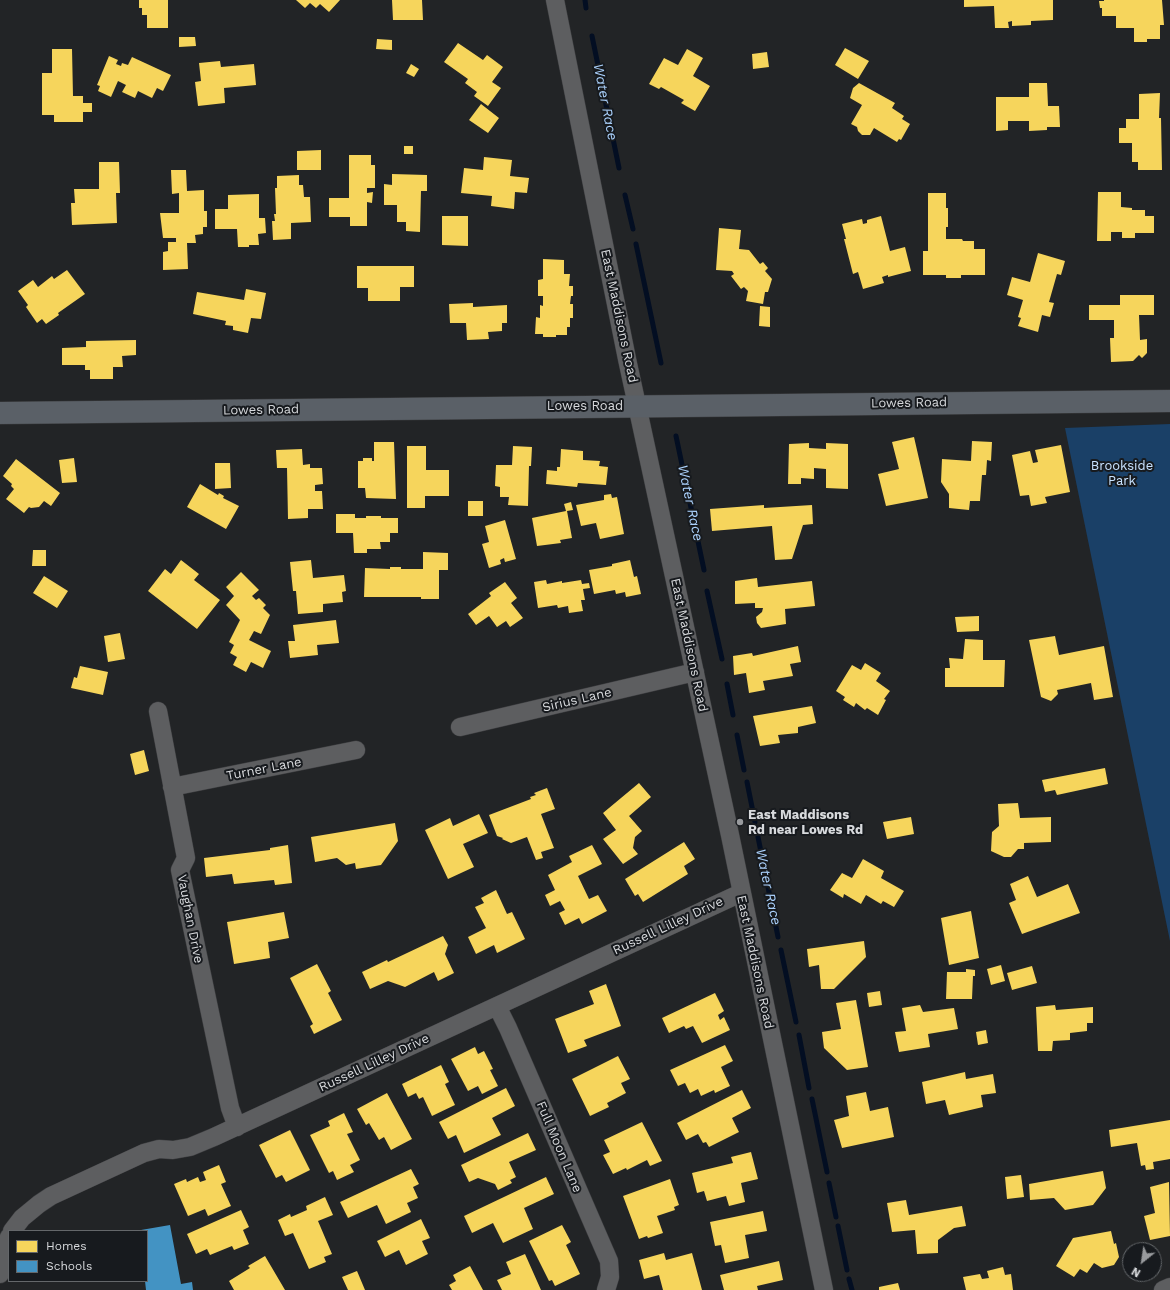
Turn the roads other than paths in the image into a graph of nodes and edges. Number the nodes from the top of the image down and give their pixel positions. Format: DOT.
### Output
graph roads {
  1 [pos="554,0"];
  2 [pos="1170,401"];
  3 [pos="637,406"];
  4 [pos="0,413"];
  5 [pos="695,672"];
  6 [pos="158,711"];
  7 [pos="460,727"];
  8 [pos="356,750"];
  9 [pos="172,787"];
  10 [pos="741,893"];
  11 [pos="497,1006"];
  12 [pos="237,1127"];
  13 [pos="13,1230"];
  14 [pos="8,1240"];
  15 [pos="0,1275"];
  16 [pos="1170,1287"];
  17 [pos="1,1290"];
  18 [pos="606,1290"];
  19 [pos="824,1290"];
  20 [pos="1163,1290"];
  1 -- 3 [label="street, East Maddisons Road"];
  2 -- 3 [label="main road, Lowes Road"];
  3 -- 4 [label="main road, Lowes Road"];
  3 -- 5 [label="street, East Maddisons Road"];
  5 -- 7 [label="street, Sirius Lane"];
  5 -- 10 [label="street, East Maddisons Road"];
  6 -- 9 [label="street, Vaughan Drive"];
  8 -- 9 [label="street, Turner Lane"];
  9 -- 12 [label="street, Vaughan Drive"];
  10 -- 11 [label="street, Russell Lilley Drive"];
  10 -- 19 [label="street, East Maddisons Road"];
  11 -- 12 [label="street, Russell Lilley Drive"];
  11 -- 18 [label="street, Full Moon Lane"];
  12 -- 13 [label="street, Russell Lilley Drive"];
  14 -- 15 [label="street"];
  15 -- 17 [label="street"];
  16 -- 20 [label="street"];
}
